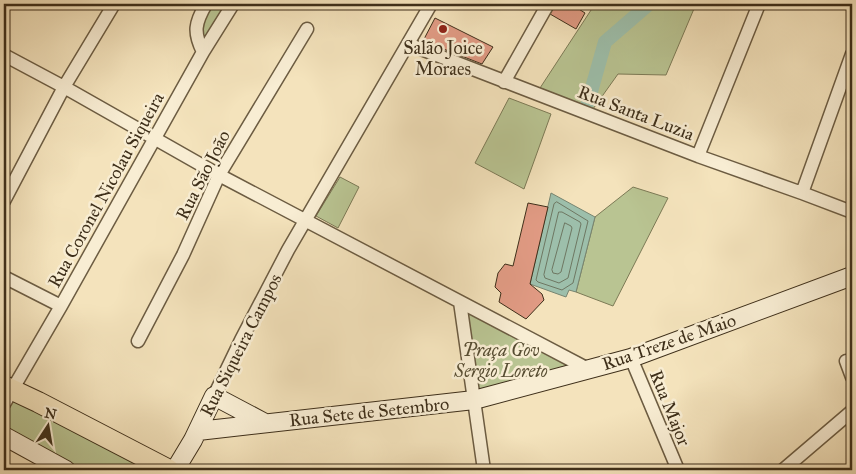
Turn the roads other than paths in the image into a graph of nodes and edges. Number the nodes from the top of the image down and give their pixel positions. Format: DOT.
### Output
graph roads {
  1 [pos="114,4"];
  2 [pos="206,4"];
  3 [pos="232,4"];
  4 [pos="431,4"];
  5 [pos="548,4"];
  6 [pos="759,4"];
  7 [pos="307,29"];
  8 [pos="408,44"];
  9 [pos="203,52"];
  10 [pos="4,54"];
  11 [pos="852,54"];
  12 [pos="504,82"];
  13 [pos="64,87"];
  14 [pos="154,139"];
  15 [pos="698,156"];
  16 [pos="219,175"];
  17 [pos="802,193"];
  18 [pos="4,201"];
  19 [pos="852,212"];
  20 [pos="306,220"];
  21 [pos="852,276"];
  22 [pos="4,277"];
  23 [pos="460,302"];
  24 [pos="61,306"];
  25 [pos="138,341"];
  26 [pos="631,358"];
  27 [pos="846,361"];
  28 [pos="590,370"];
  29 [pos="852,377"];
  30 [pos="6,393"];
  31 [pos="214,396"];
  32 [pos="474,400"];
  33 [pos="852,411"];
  34 [pos="265,424"];
  35 [pos="198,431"];
  36 [pos="4,436"];
  37 [pos="66,470"];
  38 [pos="169,470"];
  39 [pos="175,470"];
  40 [pos="484,470"];
  41 [pos="678,470"];
  42 [pos="784,470"];
  1 -- 13 [label="street"];
  2 -- 9 [label="street"];
  3 -- 9 [label="street, Rua Coronel Nicolau Siqueira"];
  4 -- 8 [label="street"];
  5 -- 12 [label="street"];
  6 -- 15 [label="street"];
  7 -- 16 [label="street, Rua São João"];
  8 -- 12 [label="street, Rua Santa Luzia"];
  8 -- 20 [label="street"];
  9 -- 14 [label="street, Rua Coronel Nicolau Siqueira"];
  10 -- 13 [label="street, Rua Treze de Maio"];
  11 -- 17 [label="street"];
  12 -- 15 [label="street, Rua Santa Luzia"];
  13 -- 14 [label="street, Rua Treze de Maio"];
  13 -- 18 [label="street"];
  14 -- 16 [label="street, Rua Treze de Maio"];
  14 -- 24 [label="street, Rua Coronel Nicolau Siqueira"];
  15 -- 17 [label="street, Rua Santa Luzia"];
  16 -- 20 [label="street, Rua Treze de Maio"];
  16 -- 25 [label="street, Rua São João"];
  17 -- 19 [label="street, Rua Santa Luzia"];
  20 -- 23 [label="street, Rua Treze de Maio"];
  20 -- 31 [label="street, Rua Siqueira Campos"];
  21 -- 26 [label="street, Rua Treze de Maio"];
  22 -- 24 [label="street"];
  23 -- 28 [label="street, Rua Treze de Maio"];
  23 -- 32 [label="street"];
  24 -- 30 [label="street, Rua Coronel Nicolau Siqueira"];
  26 -- 28 [label="street, Rua Treze de Maio"];
  26 -- 41 [label="street, Rua Major"];
  27 -- 29 [label="street"];
  28 -- 32 [label="street, Rua Sete de Setembro"];
  30 -- 38 [label="main road"];
  31 -- 34 [label="street, Rua Sete de Setembro"];
  31 -- 35 [label="street, Rua Siqueira Campos"];
  32 -- 34 [label="street, Rua Sete de Setembro"];
  32 -- 40 [label="street"];
  33 -- 42 [label="street"];
  34 -- 35 [label="street, Rua Sete de Setembro"];
  35 -- 39 [label="street, Rua Siqueira Campos"];
  36 -- 37 [label="street"];
}
